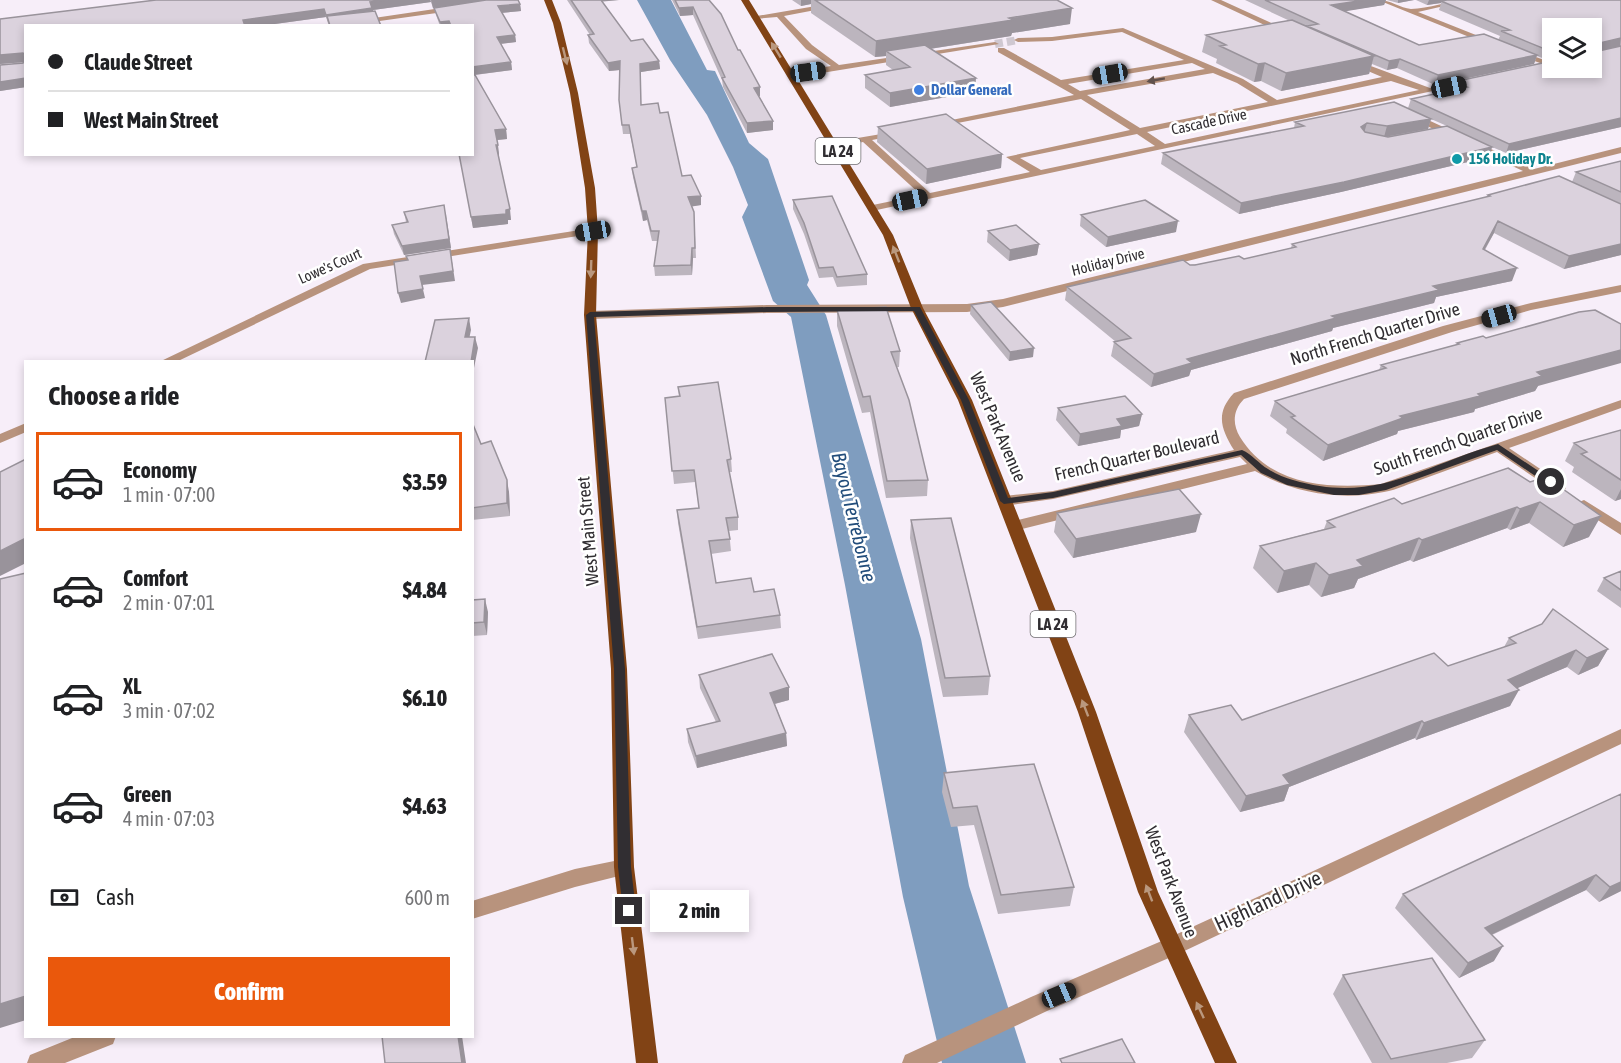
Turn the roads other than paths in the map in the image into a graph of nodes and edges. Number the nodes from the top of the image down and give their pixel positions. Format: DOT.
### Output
graph roads {
  1 [pos="548,0"];
  2 [pos="745,0"];
  3 [pos="864,0"];
  4 [pos="1215,0"];
  5 [pos="1382,0"];
  6 [pos="1466,0"];
  7 [pos="465,7"];
  8 [pos="1410,11"];
  9 [pos="779,15"];
  10 [pos="755,17"];
  11 [pos="339,24"];
  12 [pos="1298,37"];
  13 [pos="1052,39"];
  14 [pos="1018,40"];
  15 [pos="1497,44"];
  16 [pos="998,47"];
  17 [pos="1507,48"];
  18 [pos="1340,55"];
  19 [pos="1195,60"];
  20 [pos="1542,61"];
  21 [pos="1542,67"];
  22 [pos="838,68"];
  23 [pos="1213,70"];
  24 [pos="1528,70"];
  25 [pos="791,75"];
  26 [pos="1391,78"];
  27 [pos="1484,79"];
  28 [pos="1060,83"];
  29 [pos="1429,91"];
  30 [pos="1081,95"];
  31 [pos="1380,101"];
  32 [pos="1276,104"];
  33 [pos="1314,115"];
  34 [pos="927,126"];
  35 [pos="908,130"];
  36 [pos="1138,130"];
  37 [pos="1445,131"];
  38 [pos="1425,136"];
  39 [pos="865,139"];
  40 [pos="834,145"];
  41 [pos="1164,147"];
  42 [pos="1621,150"];
  43 [pos="1532,172"];
  44 [pos="1040,173"];
  45 [pos="1552,181"];
  46 [pos="928,196"];
  47 [pos="872,208"];
  48 [pos="593,231"];
  49 [pos="1621,288"];
  50 [pos="917,308"];
  51 [pos="590,315"];
  52 [pos="169,360"];
  53 [pos="1621,404"];
  54 [pos="24,428"];
  55 [pos="0,439"];
  56 [pos="1498,447"];
  57 [pos="1242,452"];
  58 [pos="1256,466"];
  59 [pos="1004,501"];
  60 [pos="1014,526"];
  61 [pos="1621,530"];
  62 [pos="1621,736"];
  63 [pos="624,867"];
  64 [pos="474,909"];
  65 [pos="1171,947"];
  66 [pos="100,1038"];
  67 [pos="38,1063"];
  68 [pos="647,1063"];
  69 [pos="913,1063"];
  70 [pos="1226,1063"];
  1 -- 48 [label="main road, West Main Street, one-way"];
  2 -- 10 [label="main road, West Park Avenue / LA 24"];
  3 -- 9 [label="street"];
  4 -- 12 [label="street"];
  5 -- 8 [label="street"];
  6 -- 8 [label="street"];
  7 -- 11 [label="street"];
  8 -- 15 [label="street"];
  9 -- 10 [label="street"];
  9 -- 22 [label="street"];
  25 -- 10 [label="main road, West Park Avenue / LA 24, one-way"];
  13 -- 14 [label="street"];
  13 -- 16 [label="street"];
  13 -- 19 [label="street"];
  16 -- 22 [label="street"];
  16 -- 28 [label="street"];
  17 -- 20 [label="street"];
  18 -- 26 [label="street"];
  19 -- 23 [label="street"];
  19 -- 28 [label="street"];
  21 -- 24 [label="street"];
  22 -- 25 [label="street"];
  23 -- 30 [label="street, one-way"];
  23 -- 32 [label="street"];
  25 -- 40 [label="main road, West Park Avenue / LA 24"];
  26 -- 29 [label="street"];
  26 -- 32 [label="street"];
  27 -- 29 [label="street, Cascade Drive"];
  28 -- 30 [label="street"];
  29 -- 31 [label="street, Cascade Drive"];
  30 -- 34 [label="street"];
  30 -- 36 [label="street"];
  31 -- 33 [label="street, Cascade Drive"];
  31 -- 37 [label="street"];
  32 -- 33 [label="street"];
  32 -- 36 [label="street"];
  33 -- 41 [label="street, Cascade Drive"];
  35 -- 39 [label="street"];
  36 -- 41 [label="street"];
  36 -- 44 [label="street"];
  37 -- 38 [label="street"];
  37 -- 43 [label="street"];
  39 -- 40 [label="street"];
  39 -- 46 [label="street"];
  40 -- 47 [label="main road, West Park Avenue / LA 24"];
  41 -- 44 [label="street, Cascade Drive"];
  42 -- 43 [label="street, Holiday Drive"];
  43 -- 45 [label="street"];
  43 -- 50 [label="street, Holiday Drive"];
  44 -- 46 [label="street, Cascade Drive"];
  46 -- 47 [label="street, Cascade Drive"];
  50 -- 47 [label="main road, West Park Avenue / LA 24, one-way"];
  48 -- 51 [label="main road, West Main Street, one-way"];
  48 -- 52 [label="street, Lowe's Court"];
  49 -- 57 [label="street, North French Quarter Drive"];
  50 -- 51 [label="street, Holiday Drive"];
  50 -- 59 [label="main road, West Park Avenue / LA 24"];
  51 -- 63 [label="main road, West Main Street"];
  53 -- 56 [label="street, South French Quarter Drive"];
  54 -- 55 [label="street"];
  56 -- 58 [label="street, South French Quarter Drive"];
  56 -- 61 [label="street"];
  57 -- 58 [label="street, South French Quarter Drive"];
  57 -- 59 [label="street, French Quarter Boulevard"];
  58 -- 60 [label="street, French Quarter Boulevard"];
  59 -- 60 [label="main road, West Park Avenue / LA 24"];
  65 -- 60 [label="main road, West Park Avenue / LA 24, one-way"];
  62 -- 65 [label="street, Highland Drive"];
  63 -- 64 [label="street"];
  63 -- 68 [label="main road, West Main Street, one-way"];
  65 -- 69 [label="street, Highland Drive"];
  70 -- 65 [label="main road, West Park Avenue / LA 24, one-way"];
  66 -- 67 [label="street"];
}
